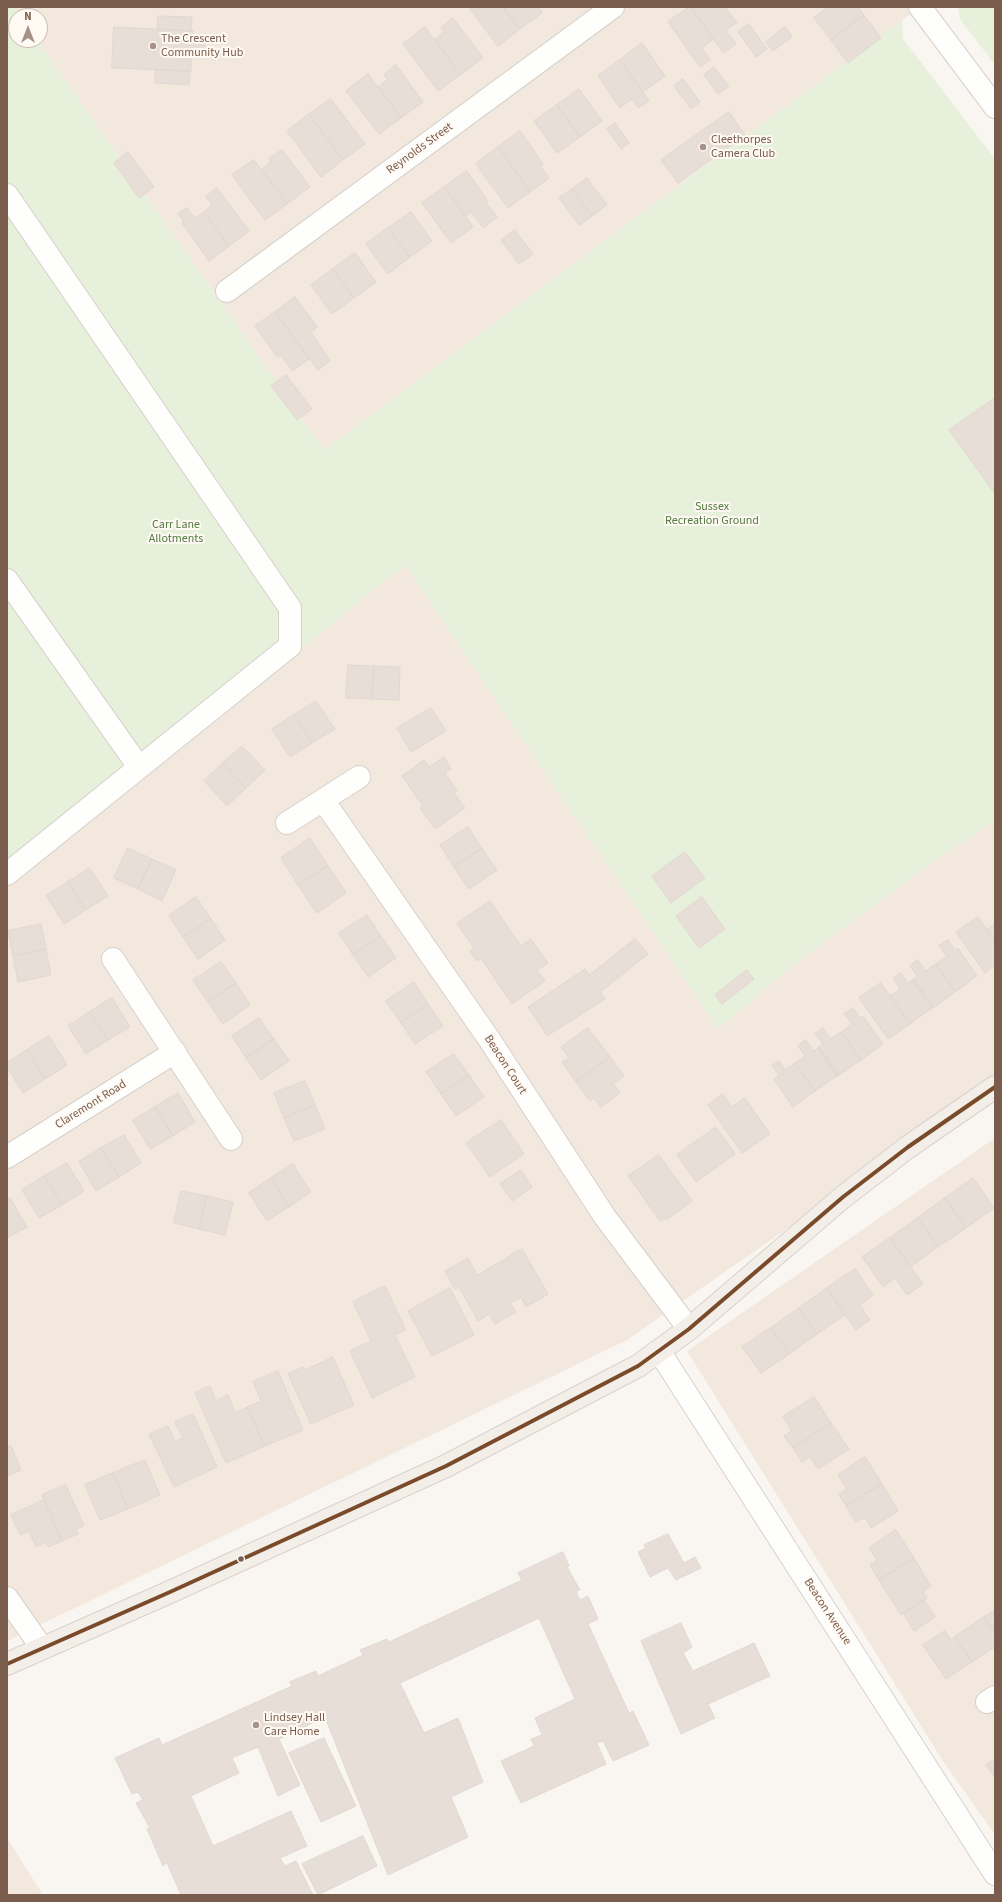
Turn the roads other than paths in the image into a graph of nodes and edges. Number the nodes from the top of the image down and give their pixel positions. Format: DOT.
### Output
graph roads {
  1 [pos="613,7"];
  2 [pos="920,7"];
  3 [pos="995,107"];
  4 [pos="7,195"];
  5 [pos="227,291"];
  6 [pos="7,580"];
  7 [pos="139,767"];
  8 [pos="359,777"];
  9 [pos="323,800"];
  10 [pos="287,823"];
  11 [pos="7,874"];
  12 [pos="113,959"];
  13 [pos="175,1052"];
  14 [pos="995,1087"];
  15 [pos="231,1140"];
  16 [pos="7,1157"];
  17 [pos="689,1329"];
  18 [pos="659,1351"];
  19 [pos="7,1598"];
  20 [pos="42,1648"];
  21 [pos="7,1664"];
  22 [pos="995,1874"];
  1 -- 5 [label="street, Reynolds Street"];
  2 -- 3 [label="street"];
  4 -- 7 [label="street"];
  6 -- 7 [label="street"];
  7 -- 11 [label="street"];
  8 -- 9 [label="street"];
  9 -- 10 [label="street"];
  9 -- 17 [label="street, Beacon Court"];
  12 -- 13 [label="street"];
  13 -- 15 [label="street"];
  13 -- 16 [label="street, Claremont Road"];
  14 -- 17 [label="main road"];
  17 -- 18 [label="main road"];
  18 -- 20 [label="main road"];
  18 -- 22 [label="street, Beacon Avenue"];
  19 -- 20 [label="street"];
  20 -- 21 [label="main road"];
}
